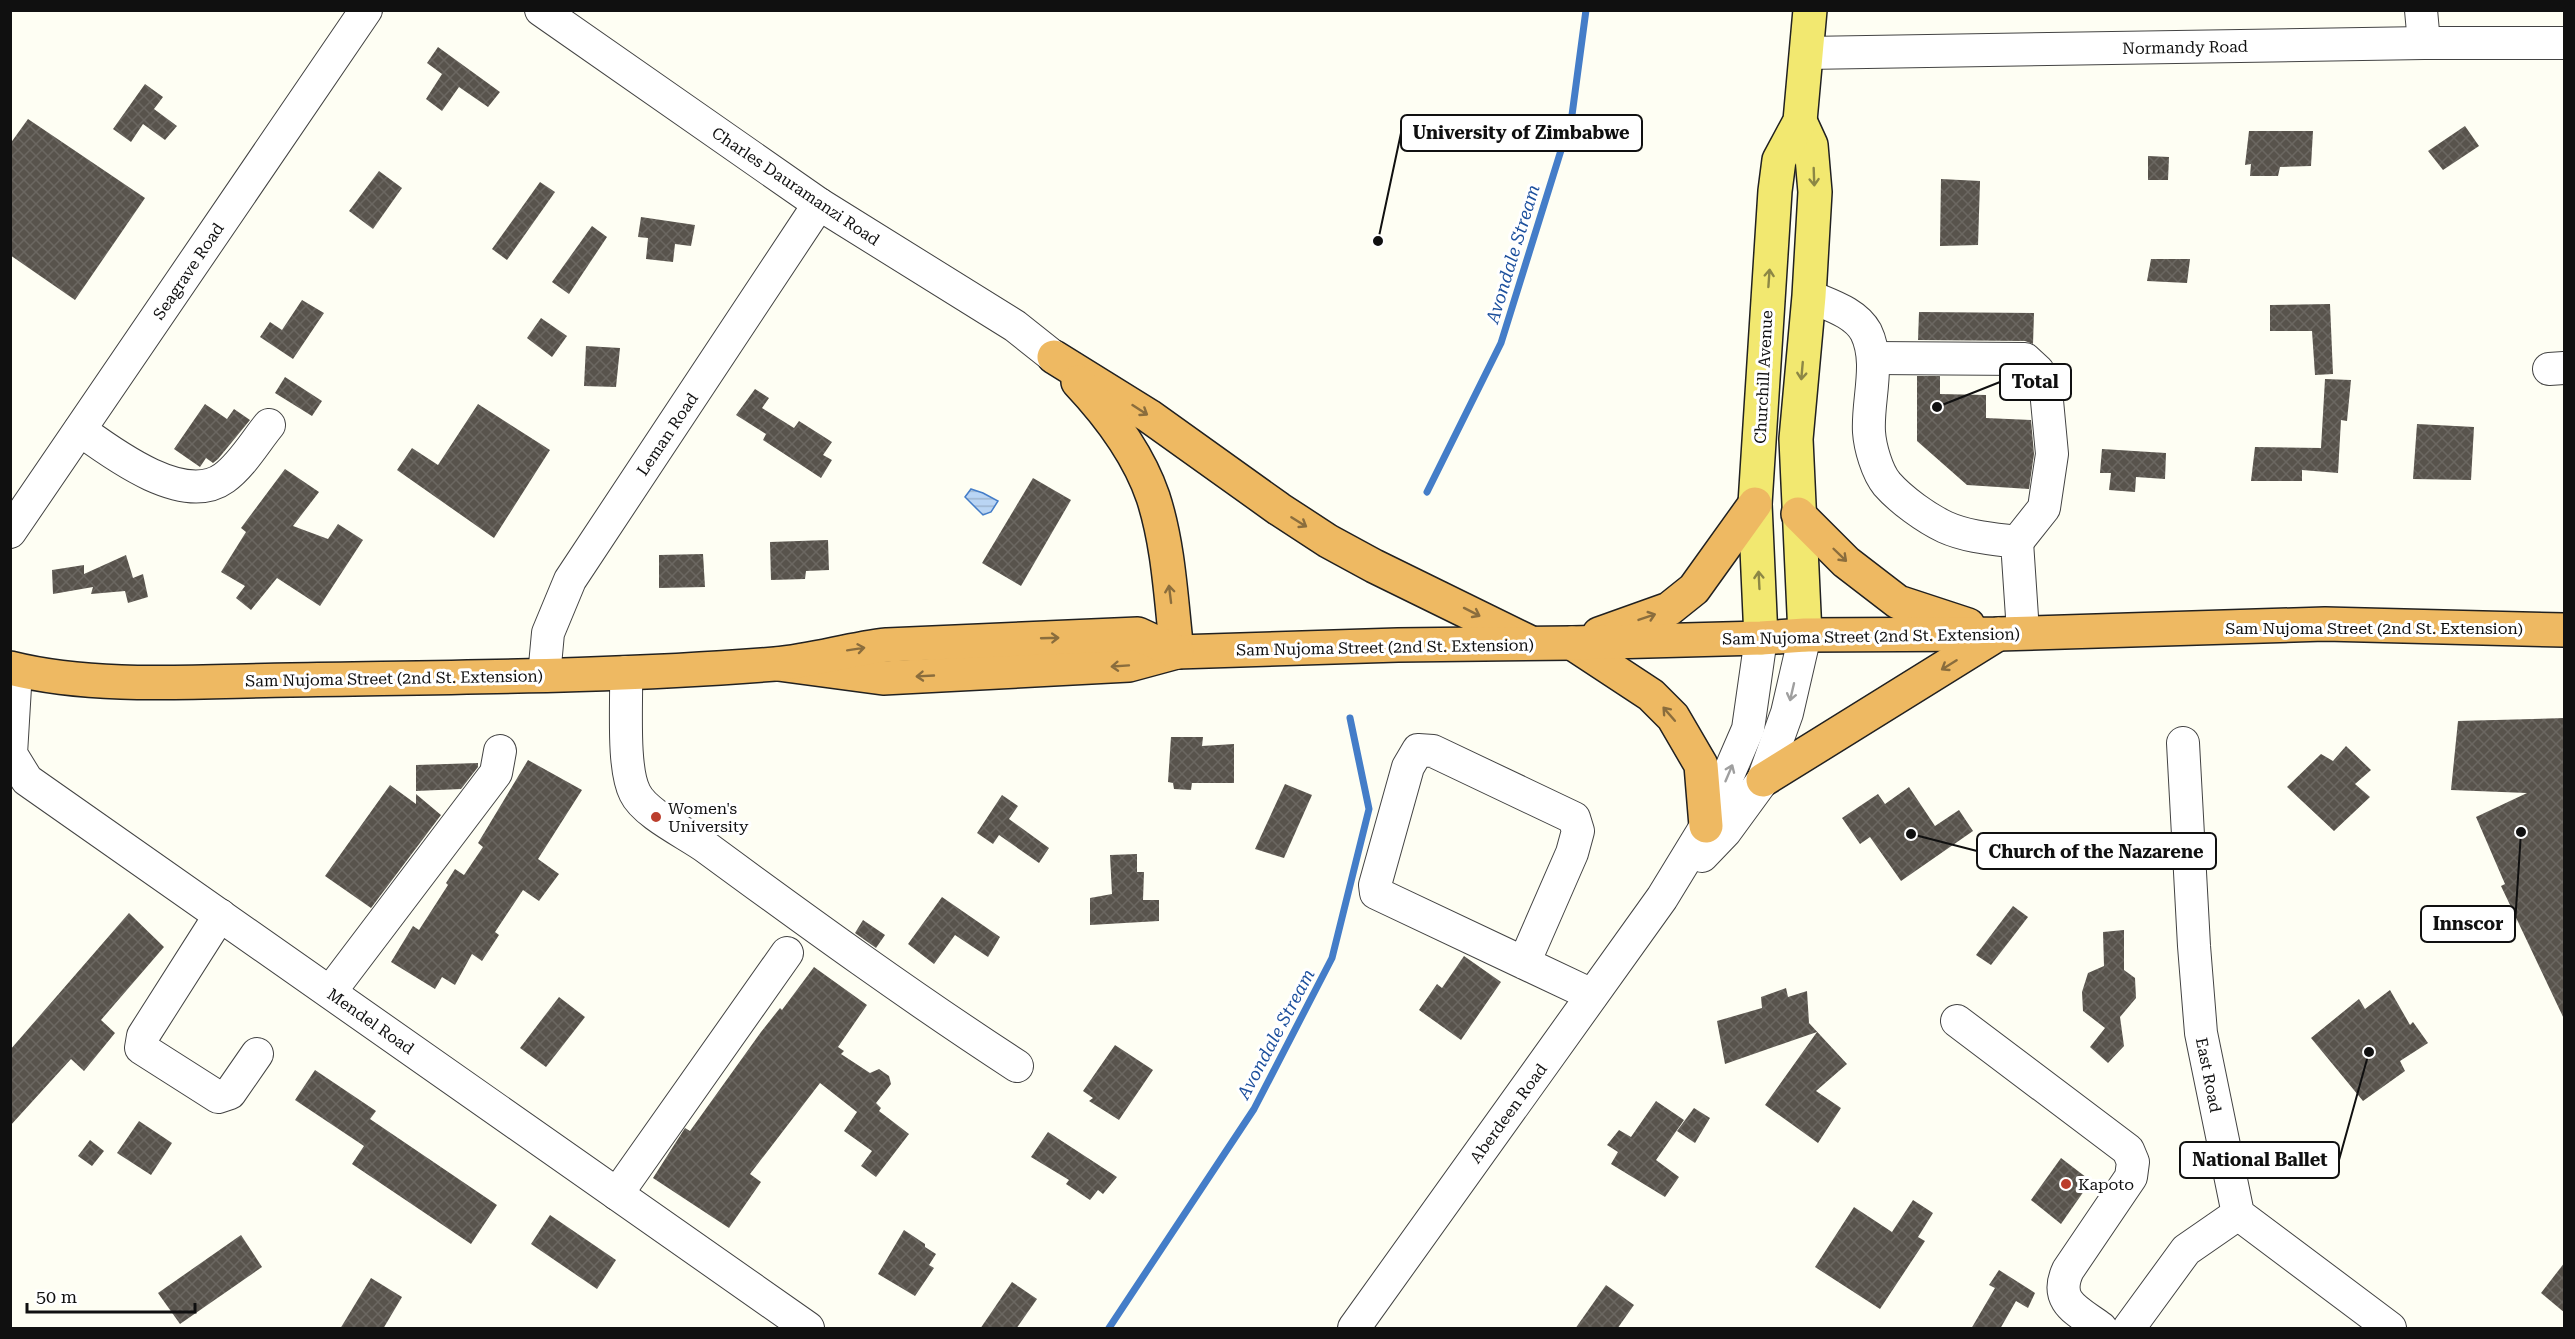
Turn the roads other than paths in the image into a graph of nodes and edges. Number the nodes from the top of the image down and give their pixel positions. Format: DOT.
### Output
graph roads {
  1 [pos="366,10"];
  2 [pos="541,10"];
  3 [pos="1810,10"];
  4 [pos="2421,10"];
  5 [pos="2424,43"];
  6 [pos="2565,43"];
  7 [pos="1806,53"];
  8 [pos="1800,121"];
  9 [pos="819,204"];
  10 [pos="1809,296"];
  11 [pos="1054,357"];
  12 [pos="1873,358"];
  13 [pos="269,425"];
  14 [pos="80,430"];
  15 [pos="1755,504"];
  16 [pos="1798,514"];
  17 [pos="10,532"];
  18 [pos="2017,542"];
  19 [pos="2565,630"];
  20 [pos="2011,633"];
  21 [pos="1805,635"];
  22 [pos="1761,639"];
  23 [pos="1530,642"];
  24 [pos="1572,643"];
  25 [pos="1177,652"];
  26 [pos="13,669"];
  27 [pos="626,672"];
  28 [pos="544,676"];
  29 [pos="2184,743"];
  30 [pos="500,751"];
  31 [pos="1763,780"];
  32 [pos="1706,826"];
  33 [pos="1662,898"];
  34 [pos="220,915"];
  35 [pos="787,953"];
  36 [pos="1524,963"];
  37 [pos="330,992"];
  38 [pos="1592,995"];
  39 [pos="1957,1021"];
  40 [pos="257,1054"];
  41 [pos="1017,1066"];
  42 [pos="617,1194"];
  43 [pos="2238,1214"];
  44 [pos="808,1329"];
  45 [pos="1354,1329"];
  46 [pos="2101,1329"];
  47 [pos="2129,1329"];
  48 [pos="2390,1329"];
  1 -- 14 [label="street, Seagrave Road"];
  2 -- 9 [label="street, Charles Dauramanzi Road"];
  3 -- 7 [label="main road, Churchill Avenue"];
  4 -- 5 [label="street"];
  5 -- 6 [label="street, Normandy Road"];
  5 -- 7 [label="street, Normandy Road"];
  7 -- 8 [label="main road, Churchill Avenue"];
  8 -- 10 [label="main road, Churchill Avenue, one-way"];
  15 -- 8 [label="main road, Churchill Avenue, one-way"];
  9 -- 11 [label="street, Charles Dauramanzi Road"];
  9 -- 28 [label="street, Leman Road"];
  10 -- 12 [label="street"];
  10 -- 16 [label="main road, Churchill Avenue, one-way"];
  11 -- 23 [label="highway, one-way"];
  25 -- 11 [label="highway, one-way"];
  12 -- 18 [label="street"];
  12 -- 18 [label="street"];
  13 -- 14 [label="street"];
  14 -- 17 [label="street, Seagrave Road"];
  22 -- 15 [label="main road, Churchill Avenue, one-way"];
  24 -- 15 [label="highway, one-way"];
  16 -- 20 [label="highway, one-way"];
  16 -- 21 [label="main road, Churchill Avenue"];
  18 -- 20 [label="street"];
  19 -- 20 [label="highway, Sam Nujoma Street (2nd St. Extension)"];
  20 -- 21 [label="highway, Sam Nujoma Street (2nd St. Extension)"];
  20 -- 31 [label="highway, one-way"];
  21 -- 22 [label="highway, Sam Nujoma Street (2nd St. Extension)"];
  21 -- 31 [label="street, Aberdeen Road, one-way"];
  22 -- 24 [label="highway, Sam Nujoma Street (2nd St. Extension)"];
  32 -- 22 [label="street, Aberdeen Road, one-way"];
  23 -- 24 [label="highway, Sam Nujoma Street (2nd St. Extension)"];
  23 -- 25 [label="highway, Sam Nujoma Street (2nd St. Extension)"];
  32 -- 24 [label="highway, one-way"];
  25 -- 27 [label="highway, Sam Nujoma Street (2nd St. Extension)"];
  26 -- 28 [label="highway, Sam Nujoma Street (2nd St. Extension)"];
  26 -- 34 [label="street, Mendel Road"];
  27 -- 28 [label="highway, Sam Nujoma Street (2nd St. Extension)"];
  27 -- 41 [label="street"];
  29 -- 43 [label="street, East Road"];
  30 -- 37 [label="street"];
  31 -- 33 [label="street, Aberdeen Road"];
  32 -- 33 [label="street, Aberdeen Road"];
  33 -- 38 [label="street, Aberdeen Road"];
  34 -- 37 [label="street, Mendel Road"];
  34 -- 40 [label="street"];
  35 -- 42 [label="street"];
  36 -- 36 [label="street"];
  36 -- 38 [label="street"];
  37 -- 42 [label="street, Mendel Road"];
  38 -- 45 [label="street, Aberdeen Road"];
  39 -- 46 [label="street"];
  42 -- 44 [label="street, Mendel Road"];
  43 -- 47 [label="street"];
  43 -- 48 [label="street"];
}
